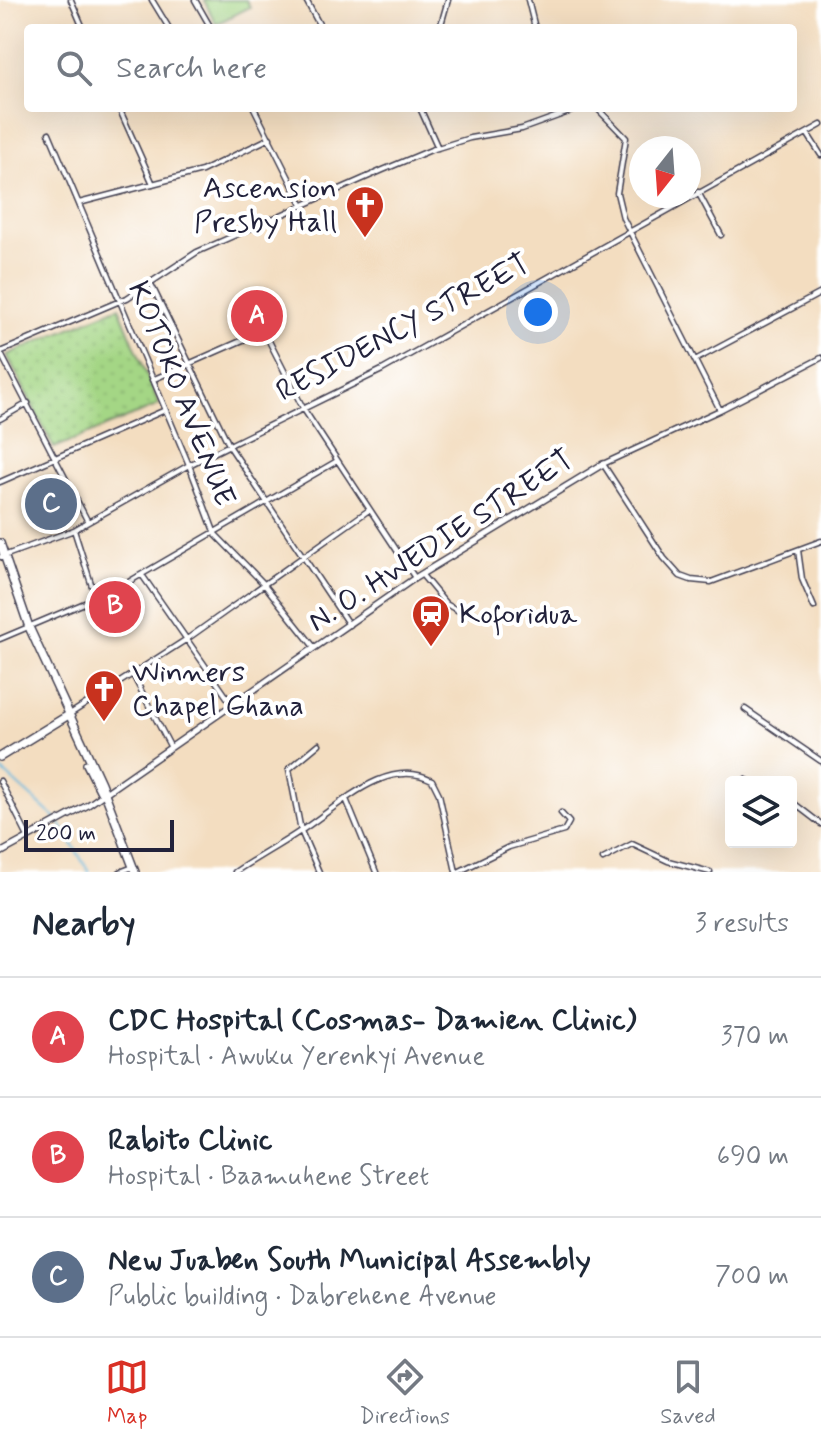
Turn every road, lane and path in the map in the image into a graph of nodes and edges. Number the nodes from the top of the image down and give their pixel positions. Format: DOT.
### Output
graph roads {
  1 [pos="71,0"];
  2 [pos="152,0"];
  3 [pos="195,0"];
  4 [pos="306,0"];
  5 [pos="448,0"];
  6 [pos="528,0"];
  7 [pos="81,24"];
  8 [pos="167,24"];
  9 [pos="209,24"];
  10 [pos="319,24"];
  11 [pos="441,24"];
  12 [pos="534,24"];
  13 [pos="121,112"];
  14 [pos="256,112"];
  15 [pos="422,112"];
  16 [pos="569,112"];
  17 [pos="601,112"];
  18 [pos="821,125"];
  19 [pos="49,133"];
  20 [pos="807,133"];
  21 [pos="270,138"];
  22 [pos="438,148"];
  23 [pos="821,155"];
  24 [pos="153,184"];
  25 [pos="701,190"];
  26 [pos="701,198"];
  27 [pos="79,203"];
  28 [pos="303,206"];
  29 [pos="669,208"];
  30 [pos="631,229"];
  31 [pos="721,235"];
  32 [pos="151,284"];
  33 [pos="821,293"];
  34 [pos="120,301"];
  35 [pos="0,352"];
  36 [pos="821,358"];
  37 [pos="697,359"];
  38 [pos="189,363"];
  39 [pos="151,380"];
  40 [pos="28,403"];
  41 [pos="303,408"];
  42 [pos="164,410"];
  43 [pos="720,410"];
  44 [pos="0,419"];
  45 [pos="230,447"];
  46 [pos="56,459"];
  47 [pos="337,461"];
  48 [pos="603,464"];
  49 [pos="189,465"];
  50 [pos="0,482"];
  51 [pos="267,502"];
  52 [pos="369,510"];
  53 [pos="88,522"];
  54 [pos="74,530"];
  55 [pos="215,534"];
  56 [pos="821,541"];
  57 [pos="0,543"];
  58 [pos="798,550"];
  59 [pos="2,556"];
  60 [pos="304,557"];
  61 [pos="142,575"];
  62 [pos="422,575"];
  63 [pos="415,578"];
  64 [pos="263,583"];
  65 [pos="96,599"];
  66 [pos="814,607"];
  67 [pos="466,615"];
  68 [pos="349,625"];
  69 [pos="28,627"];
  70 [pos="0,639"];
  71 [pos="187,639"];
  72 [pos="314,647"];
  73 [pos="133,675"];
  74 [pos="231,703"];
  75 [pos="745,709"];
  76 [pos="69,715"];
  77 [pos="319,744"];
  78 [pos="170,746"];
  79 [pos="0,757"];
  80 [pos="821,761"];
  81 [pos="0,781"];
  82 [pos="103,793"];
  83 [pos="346,799"];
  84 [pos="797,806"];
  85 [pos="561,813"];
  86 [pos="821,824"];
  87 [pos="301,831"];
  88 [pos="29,839"];
  89 [pos="0,853"];
  90 [pos="603,859"];
  91 [pos="247,864"];
  92 [pos="134,869"];
  93 [pos="120,872"];
  94 [pos="235,872"];
  95 [pos="251,872"];
  96 [pos="319,872"];
  97 [pos="376,872"];
  98 [pos="457,872"];
  99 [pos="710,872"];
  1 -- 7 [label="street"];
  2 -- 8 [label="street"];
  3 -- 9 [label="street"];
  4 -- 10 [label="street"];
  5 -- 11 [label="street"];
  6 -- 12 [label="street"];
  13 -- 24 [label="street"];
  14 -- 21 [label="street"];
  15 -- 22 [label="street"];
  16 -- 22 [label="street"];
  17 -- 30 [label="street"];
  18 -- 20 [label="street, RESIDENCY STREET"];
  19 -- 27 [label="street, KOTOKO AVENUE"];
  20 -- 23 [label="street"];
  20 -- 25 [label="street, RESIDENCY STREET"];
  21 -- 24 [label="street"];
  21 -- 28 [label="street"];
  22 -- 28 [label="street"];
  24 -- 27 [label="street"];
  26 -- 31 [label="street"];
  27 -- 34 [label="street, KOTOKO AVENUE"];
  28 -- 32 [label="street"];
  29 -- 30 [label="street, RESIDENCY STREET"];
  30 -- 37 [label="street"];
  30 -- 41 [label="street, RESIDENCY STREET"];
  32 -- 34 [label="street"];
  32 -- 38 [label="street"];
  33 -- 37 [label="street"];
  34 -- 35 [label="street"];
  34 -- 39 [label="street, KOTOKO AVENUE"];
  35 -- 40 [label="street"];
  36 -- 43 [label="street, N. O. HWEDIE STREET"];
  37 -- 43 [label="street"];
  38 -- 39 [label="street"];
  38 -- 41 [label="street"];
  38 -- 45 [label="street"];
  39 -- 42 [label="street, KOTOKO AVENUE"];
  40 -- 44 [label="street"];
  40 -- 46 [label="street"];
  41 -- 45 [label="street, RESIDENCY STREET"];
  41 -- 47 [label="street"];
  42 -- 46 [label="street"];
  42 -- 49 [label="street, KOTOKO AVENUE"];
  43 -- 48 [label="street, N. O. HWEDIE STREET"];
  45 -- 49 [label="street, RESIDENCY STREET"];
  45 -- 51 [label="street"];
  46 -- 50 [label="street"];
  46 -- 53 [label="street"];
  47 -- 51 [label="street"];
  47 -- 52 [label="street"];
  48 -- 58 [label="street"];
  48 -- 62 [label="street, N. O. HWEDIE STREET"];
  49 -- 53 [label="street, RESIDENCY STREET"];
  49 -- 55 [label="street, KOTOKO AVENUE"];
  51 -- 55 [label="street"];
  51 -- 60 [label="street"];
  52 -- 60 [label="street"];
  52 -- 63 [label="street"];
  53 -- 54 [label="street, RESIDENCY STREET"];
  54 -- 59 [label="street, RESIDENCY STREET"];
  54 -- 65 [label="street"];
  55 -- 61 [label="street"];
  55 -- 64 [label="street, KOTOKO AVENUE"];
  56 -- 58 [label="street"];
  57 -- 59 [label="main road"];
  58 -- 66 [label="street"];
  59 -- 69 [label="main road"];
  60 -- 64 [label="street"];
  60 -- 68 [label="street"];
  61 -- 65 [label="street"];
  61 -- 71 [label="street"];
  62 -- 63 [label="street, N. O. HWEDIE STREET"];
  62 -- 67 [label="street"];
  63 -- 68 [label="street, N. O. HWEDIE STREET"];
  64 -- 71 [label="street"];
  64 -- 72 [label="street, KOTOKO AVENUE"];
  65 -- 69 [label="street"];
  68 -- 72 [label="street, N. O. HWEDIE STREET"];
  69 -- 70 [label="street"];
  69 -- 76 [label="main road"];
  71 -- 73 [label="street"];
  71 -- 74 [label="street"];
  72 -- 74 [label="street, N. O. HWEDIE STREET"];
  73 -- 76 [label="street"];
  73 -- 78 [label="street"];
  74 -- 78 [label="street, N. O. HWEDIE STREET"];
  75 -- 80 [label="street"];
  76 -- 79 [label="main road"];
  76 -- 82 [label="main road"];
  77 -- 87 [label="street"];
  78 -- 82 [label="street, N. O. HWEDIE STREET"];
  81 -- 88 [label="street"];
  82 -- 88 [label="street, N. O. HWEDIE STREET"];
  82 -- 92 [label="main road"];
  83 -- 87 [label="street"];
  83 -- 97 [label="street"];
  83 -- 98 [label="street"];
  84 -- 86 [label="street"];
  85 -- 98 [label="street"];
  87 -- 91 [label="street"];
  87 -- 96 [label="street"];
  88 -- 89 [label="street, N. O. HWEDIE STREET"];
  90 -- 99 [label="street"];
  91 -- 94 [label="street"];
  91 -- 95 [label="street"];
  92 -- 93 [label="street"];
}
